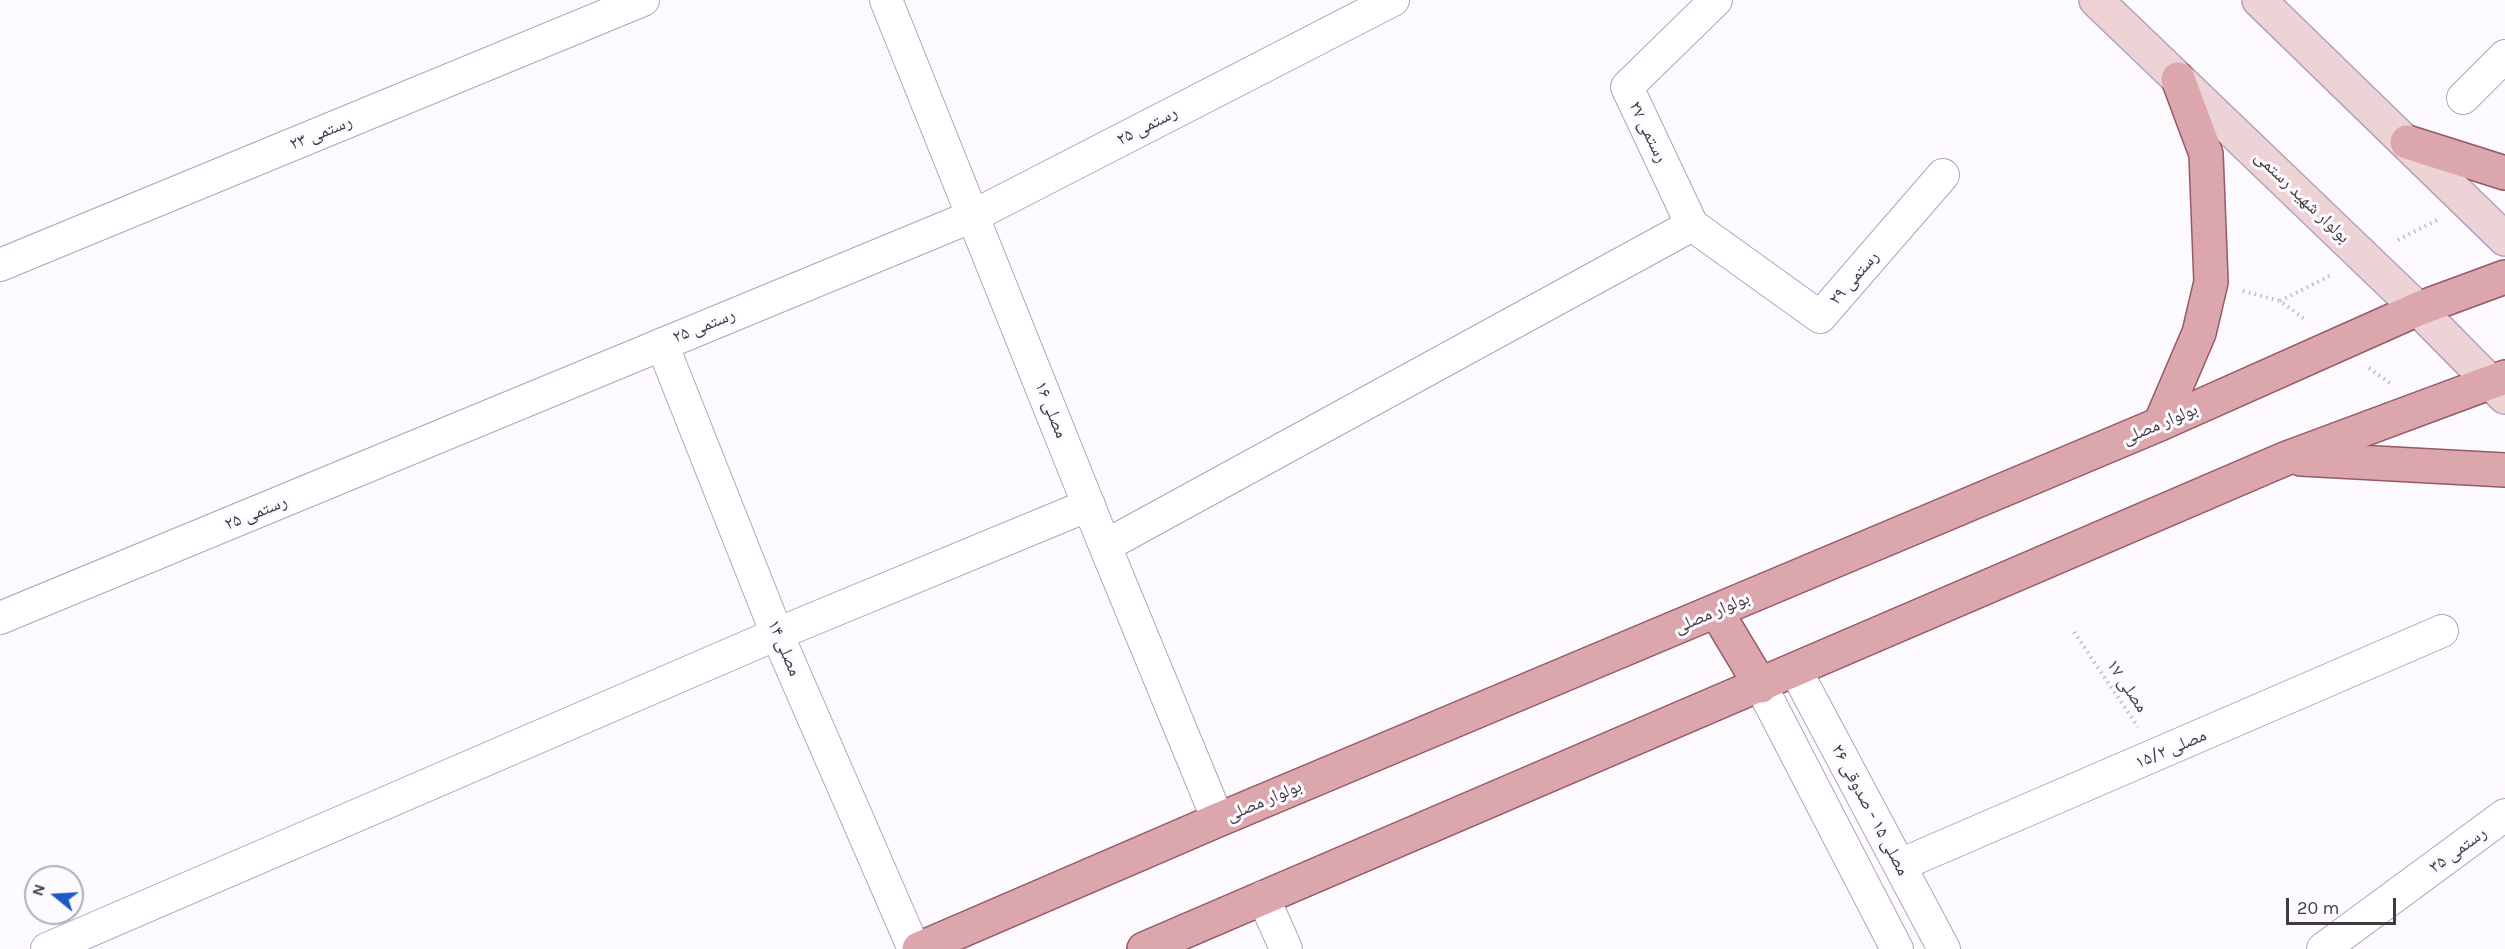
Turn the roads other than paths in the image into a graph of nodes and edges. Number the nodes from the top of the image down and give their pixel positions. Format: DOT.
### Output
graph roads {
  1 [pos="643,0"];
  2 [pos="886,0"];
  3 [pos="1393,0"];
  4 [pos="1716,0"];
  5 [pos="2096,0"];
  6 [pos="2259,0"];
  7 [pos="2505,56"];
  8 [pos="2178,79"];
  9 [pos="2463,98"];
  10 [pos="2407,142"];
  11 [pos="2505,172"];
  12 [pos="1943,175"];
  13 [pos="973,216"];
  14 [pos="1692,225"];
  15 [pos="2505,239"];
  16 [pos="0,265"];
  17 [pos="2505,277"];
  18 [pos="2418,309"];
  19 [pos="662,344"];
  20 [pos="2501,386"];
  21 [pos="2160,424"];
  22 [pos="2287,458"];
  23 [pos="2505,470"];
  24 [pos="1089,505"];
  25 [pos="1105,546"];
  26 [pos="1716,611"];
  27 [pos="0,618"];
  28 [pos="2442,631"];
  29 [pos="777,634"];
  30 [pos="1796,671"];
  31 [pos="1761,686"];
  32 [pos="2505,815"];
  33 [pos="1218,820"];
  34 [pos="1900,865"];
  35 [pos="1263,897"];
  36 [pos="46,949"];
  37 [pos="914,949"];
  38 [pos="919,949"];
  39 [pos="1144,949"];
  40 [pos="1286,949"];
  41 [pos="1896,949"];
  42 [pos="1944,949"];
  43 [pos="2323,949"];
  1 -- 16 [label="street, رستمی ۲۳"];
  2 -- 13 [label="street, مصلی ۱۶"];
  3 -- 13 [label="street, رستمی ۲۵"];
  4 -- 14 [label="street, رستمی ۲۷"];
  5 -- 8 [label="main road, بولوار شهید رستمی"];
  6 -- 10 [label="main road"];
  7 -- 9 [label="street"];
  8 -- 18 [label="main road, بولوار شهید رستمی"];
  8 -- 21 [label="main road"];
  10 -- 11 [label="main road"];
  10 -- 15 [label="main road"];
  12 -- 14 [label="street, رستمی ۲۹"];
  13 -- 19 [label="street, رستمی ۲۵"];
  13 -- 24 [label="street, مصلی ۱۶"];
  14 -- 25 [label="street"];
  17 -- 18 [label="main road, بولوار مصلی"];
  18 -- 20 [label="main road, بولوار شهید رستمی"];
  18 -- 21 [label="main road, بولوار مصلی"];
  19 -- 27 [label="street, رستمی ۲۵"];
  19 -- 29 [label="street, مصلی ۱۴"];
  20 -- 22 [label="main road"];
  21 -- 26 [label="main road, بولوار مصلی"];
  22 -- 23 [label="main road"];
  22 -- 30 [label="main road"];
  24 -- 25 [label="street, مصلی ۱۶"];
  24 -- 29 [label="street"];
  25 -- 33 [label="street, مصلی ۱۶"];
  26 -- 31 [label="main road"];
  26 -- 33 [label="main road, بولوار مصلی"];
  28 -- 34 [label="street, مصلی ۱۵/۲"];
  29 -- 36 [label="street"];
  29 -- 37 [label="street, مصلی ۱۴"];
  30 -- 31 [label="main road"];
  30 -- 34 [label="street, مصلی ۱۵ - صدوقی ۲۶"];
  31 -- 35 [label="main road"];
  31 -- 41 [label="street"];
  32 -- 43 [label="street, رستمی ۳۵"];
  33 -- 38 [label="main road, بولوار مصلی"];
  34 -- 42 [label="street, مصلی ۱۵ - صدوقی ۲۶"];
  35 -- 39 [label="main road"];
  35 -- 40 [label="street"];
}
